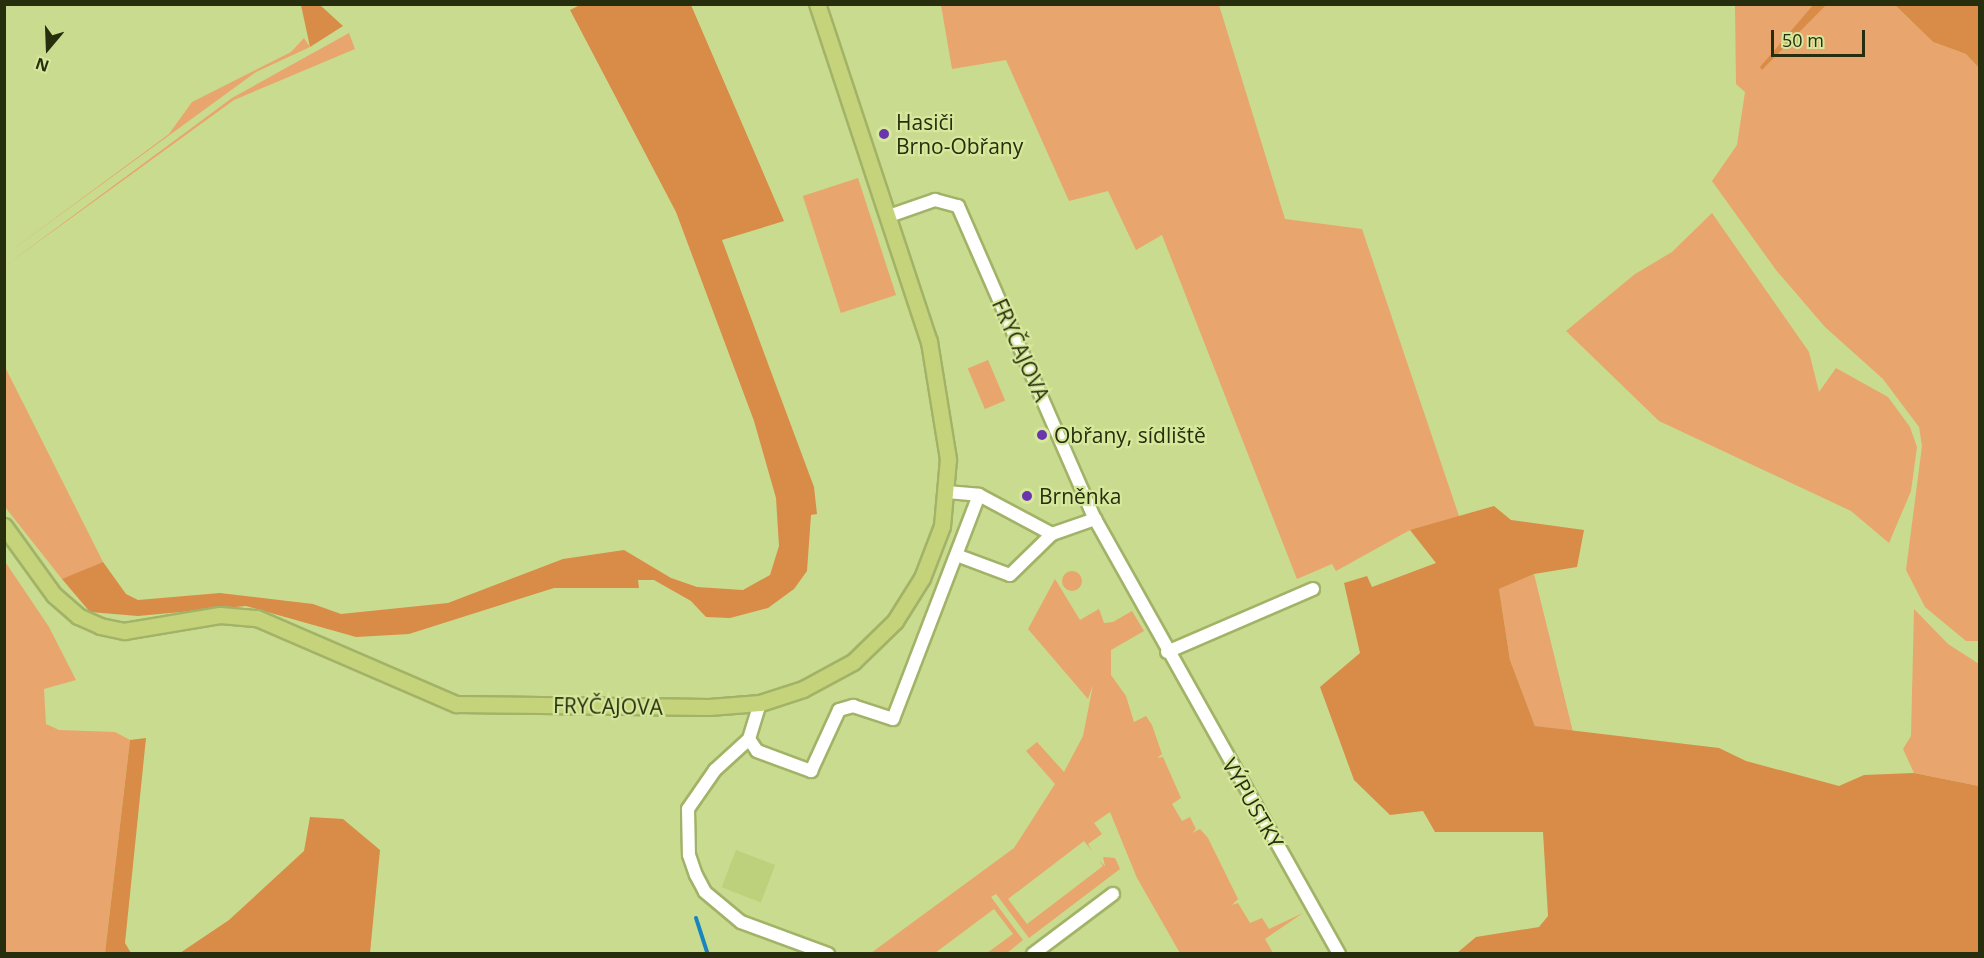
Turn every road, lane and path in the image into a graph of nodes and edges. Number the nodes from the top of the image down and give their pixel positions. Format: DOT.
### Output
graph roads {
  1 [pos="817,4"];
  2 [pos="889,216"];
  3 [pos="947,492"];
  4 [pos="979,495"];
  5 [pos="1095,519"];
  6 [pos="4,526"];
  7 [pos="1052,534"];
  8 [pos="959,556"];
  9 [pos="1313,589"];
  10 [pos="1167,652"];
  11 [pos="760,703"];
  12 [pos="749,739"];
  13 [pos="1113,894"];
  14 [pos="828,954"];
  15 [pos="1033,954"];
  16 [pos="1339,954"];
  1 -- 2 [label="main road, FRYČAJOVA"];
  2 -- 3 [label="main road, FRYČAJOVA"];
  2 -- 5 [label="street, FRYČAJOVA"];
  3 -- 4 [label="street"];
  3 -- 11 [label="main road, FRYČAJOVA"];
  4 -- 7 [label="street"];
  4 -- 8 [label="street"];
  5 -- 7 [label="street"];
  5 -- 10 [label="street, VÝPUSTKY"];
  6 -- 11 [label="main road, FRYČAJOVA"];
  7 -- 8 [label="street"];
  8 -- 12 [label="street"];
  9 -- 10 [label="street"];
  10 -- 16 [label="street, VÝPUSTKY"];
  11 -- 12 [label="street"];
  12 -- 14 [label="street"];
  13 -- 15 [label="street"];
}
